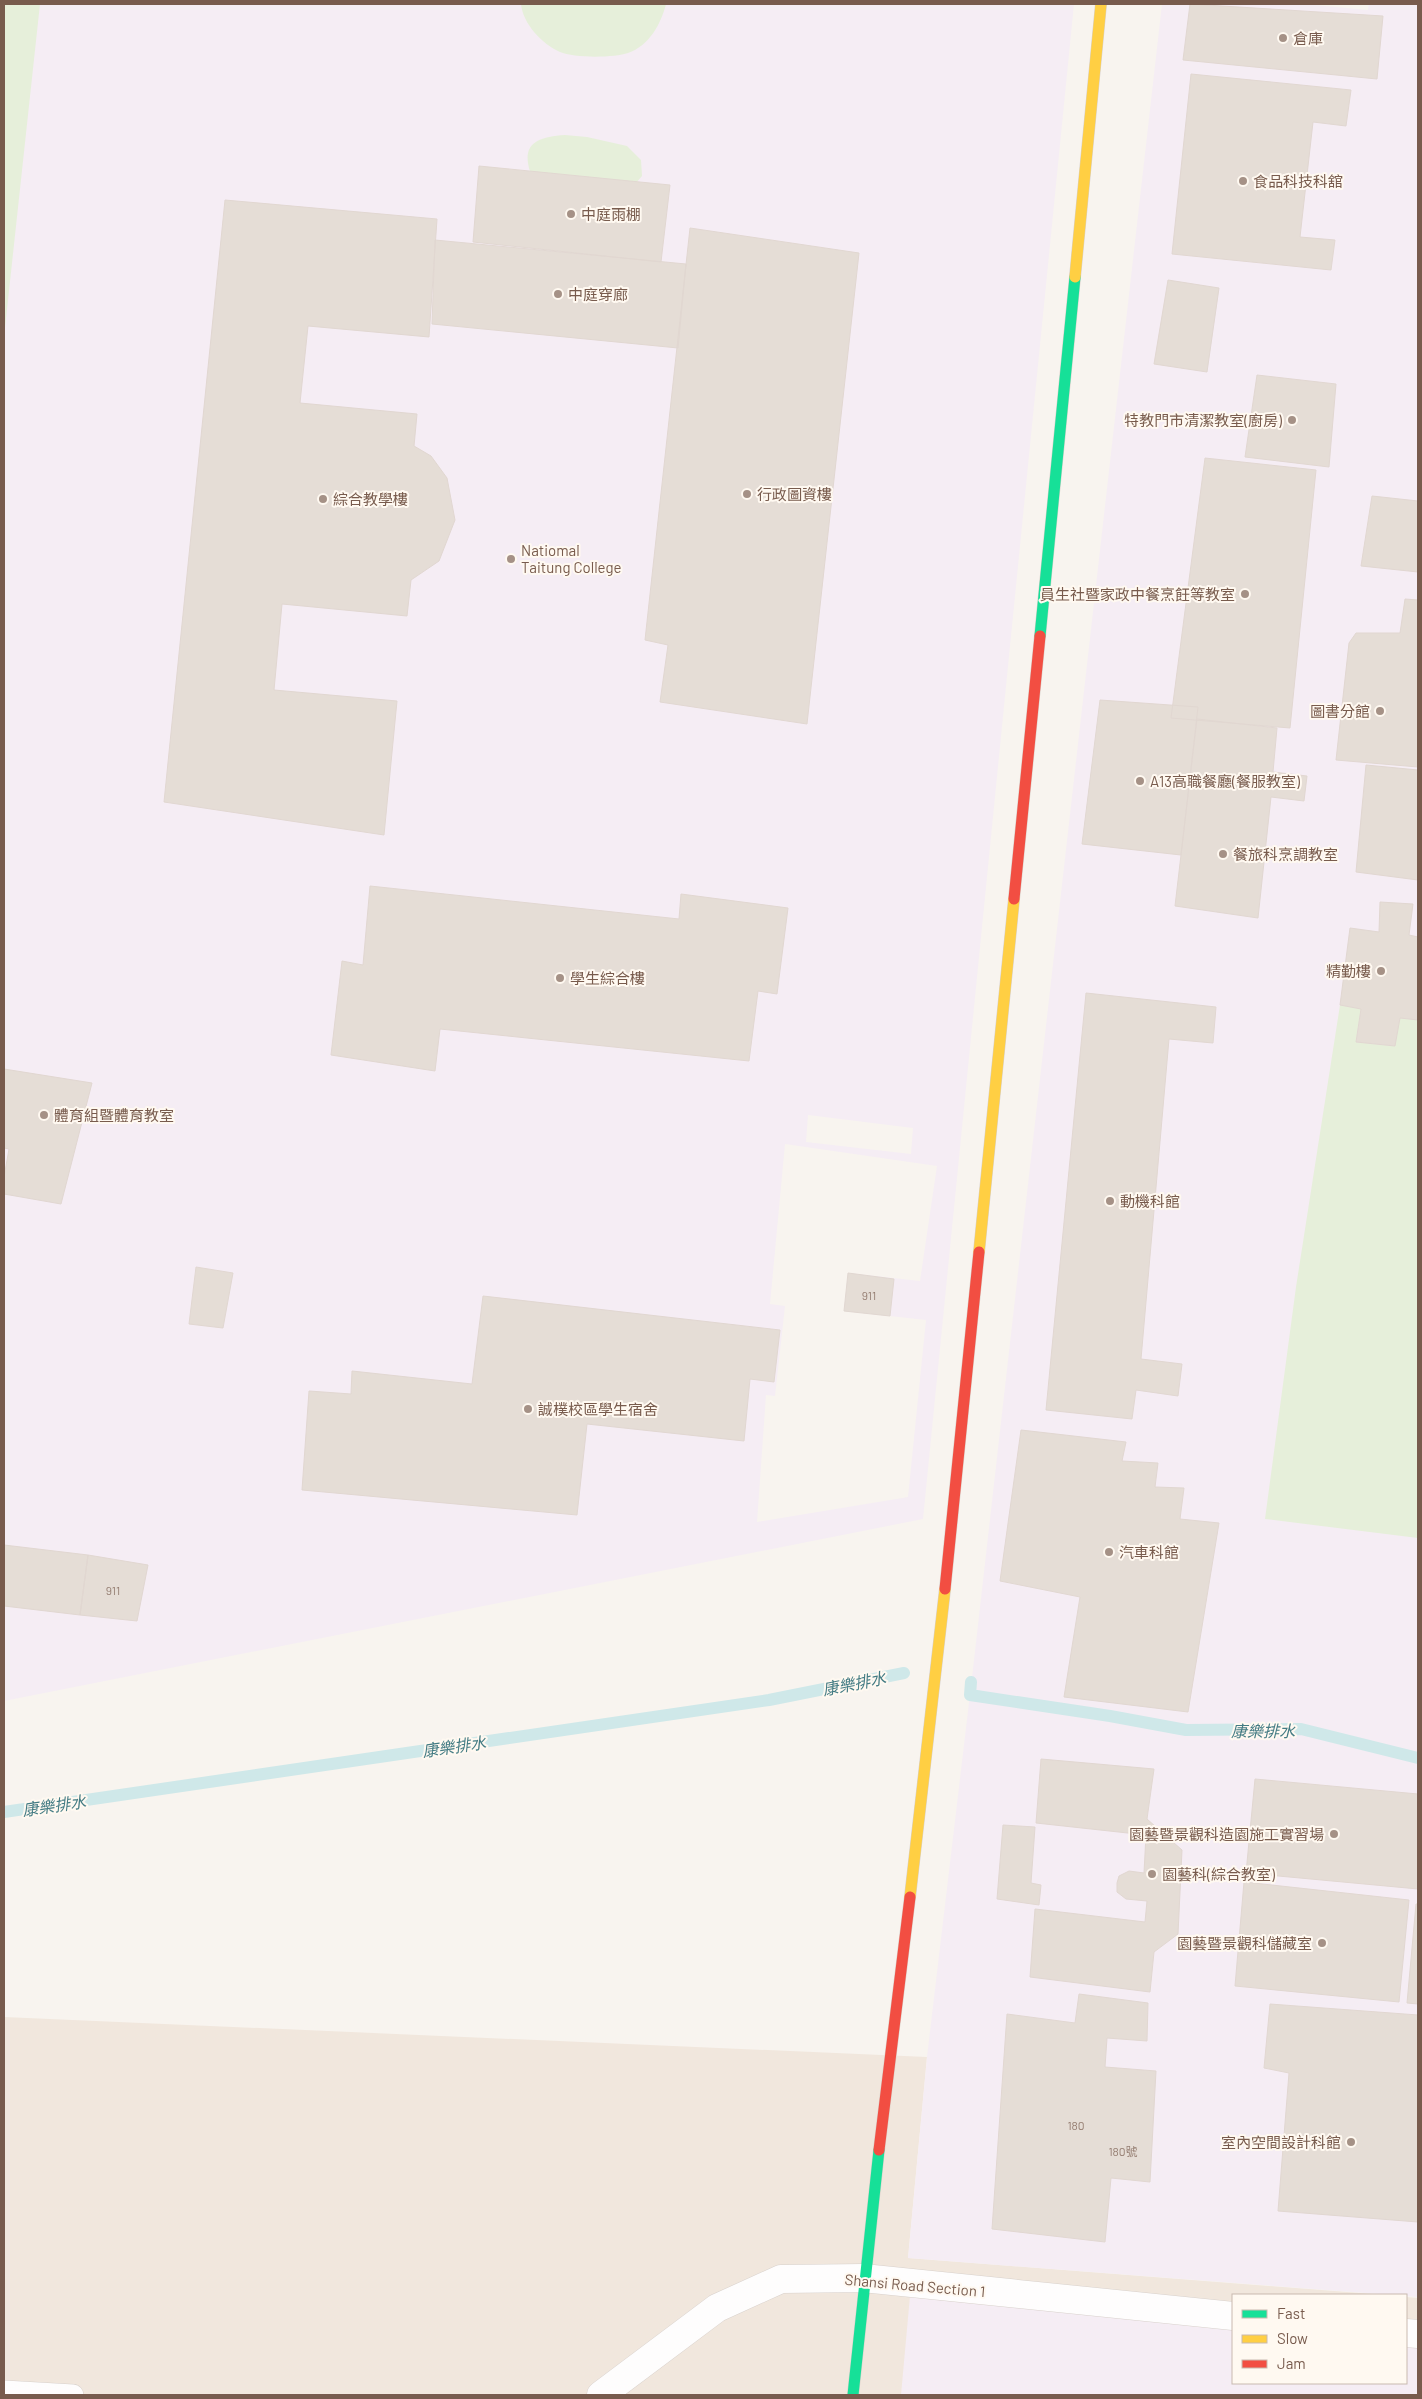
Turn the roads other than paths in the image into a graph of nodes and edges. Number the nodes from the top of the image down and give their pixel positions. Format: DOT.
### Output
graph roads {
  1 [pos="1101,4"];
  2 [pos="863,2278"];
  3 [pos="1232,2316"];
  4 [pos="4,2391"];
  5 [pos="73,2395"];
  6 [pos="601,2395"];
  7 [pos="853,2395"];
  1 -- 2 [label="street"];
  2 -- 3 [label="street, Shansi Road Section 1"];
  2 -- 6 [label="street, Shansi Road Section 1"];
  2 -- 7 [label="street"];
  4 -- 5 [label="lane"];
}
